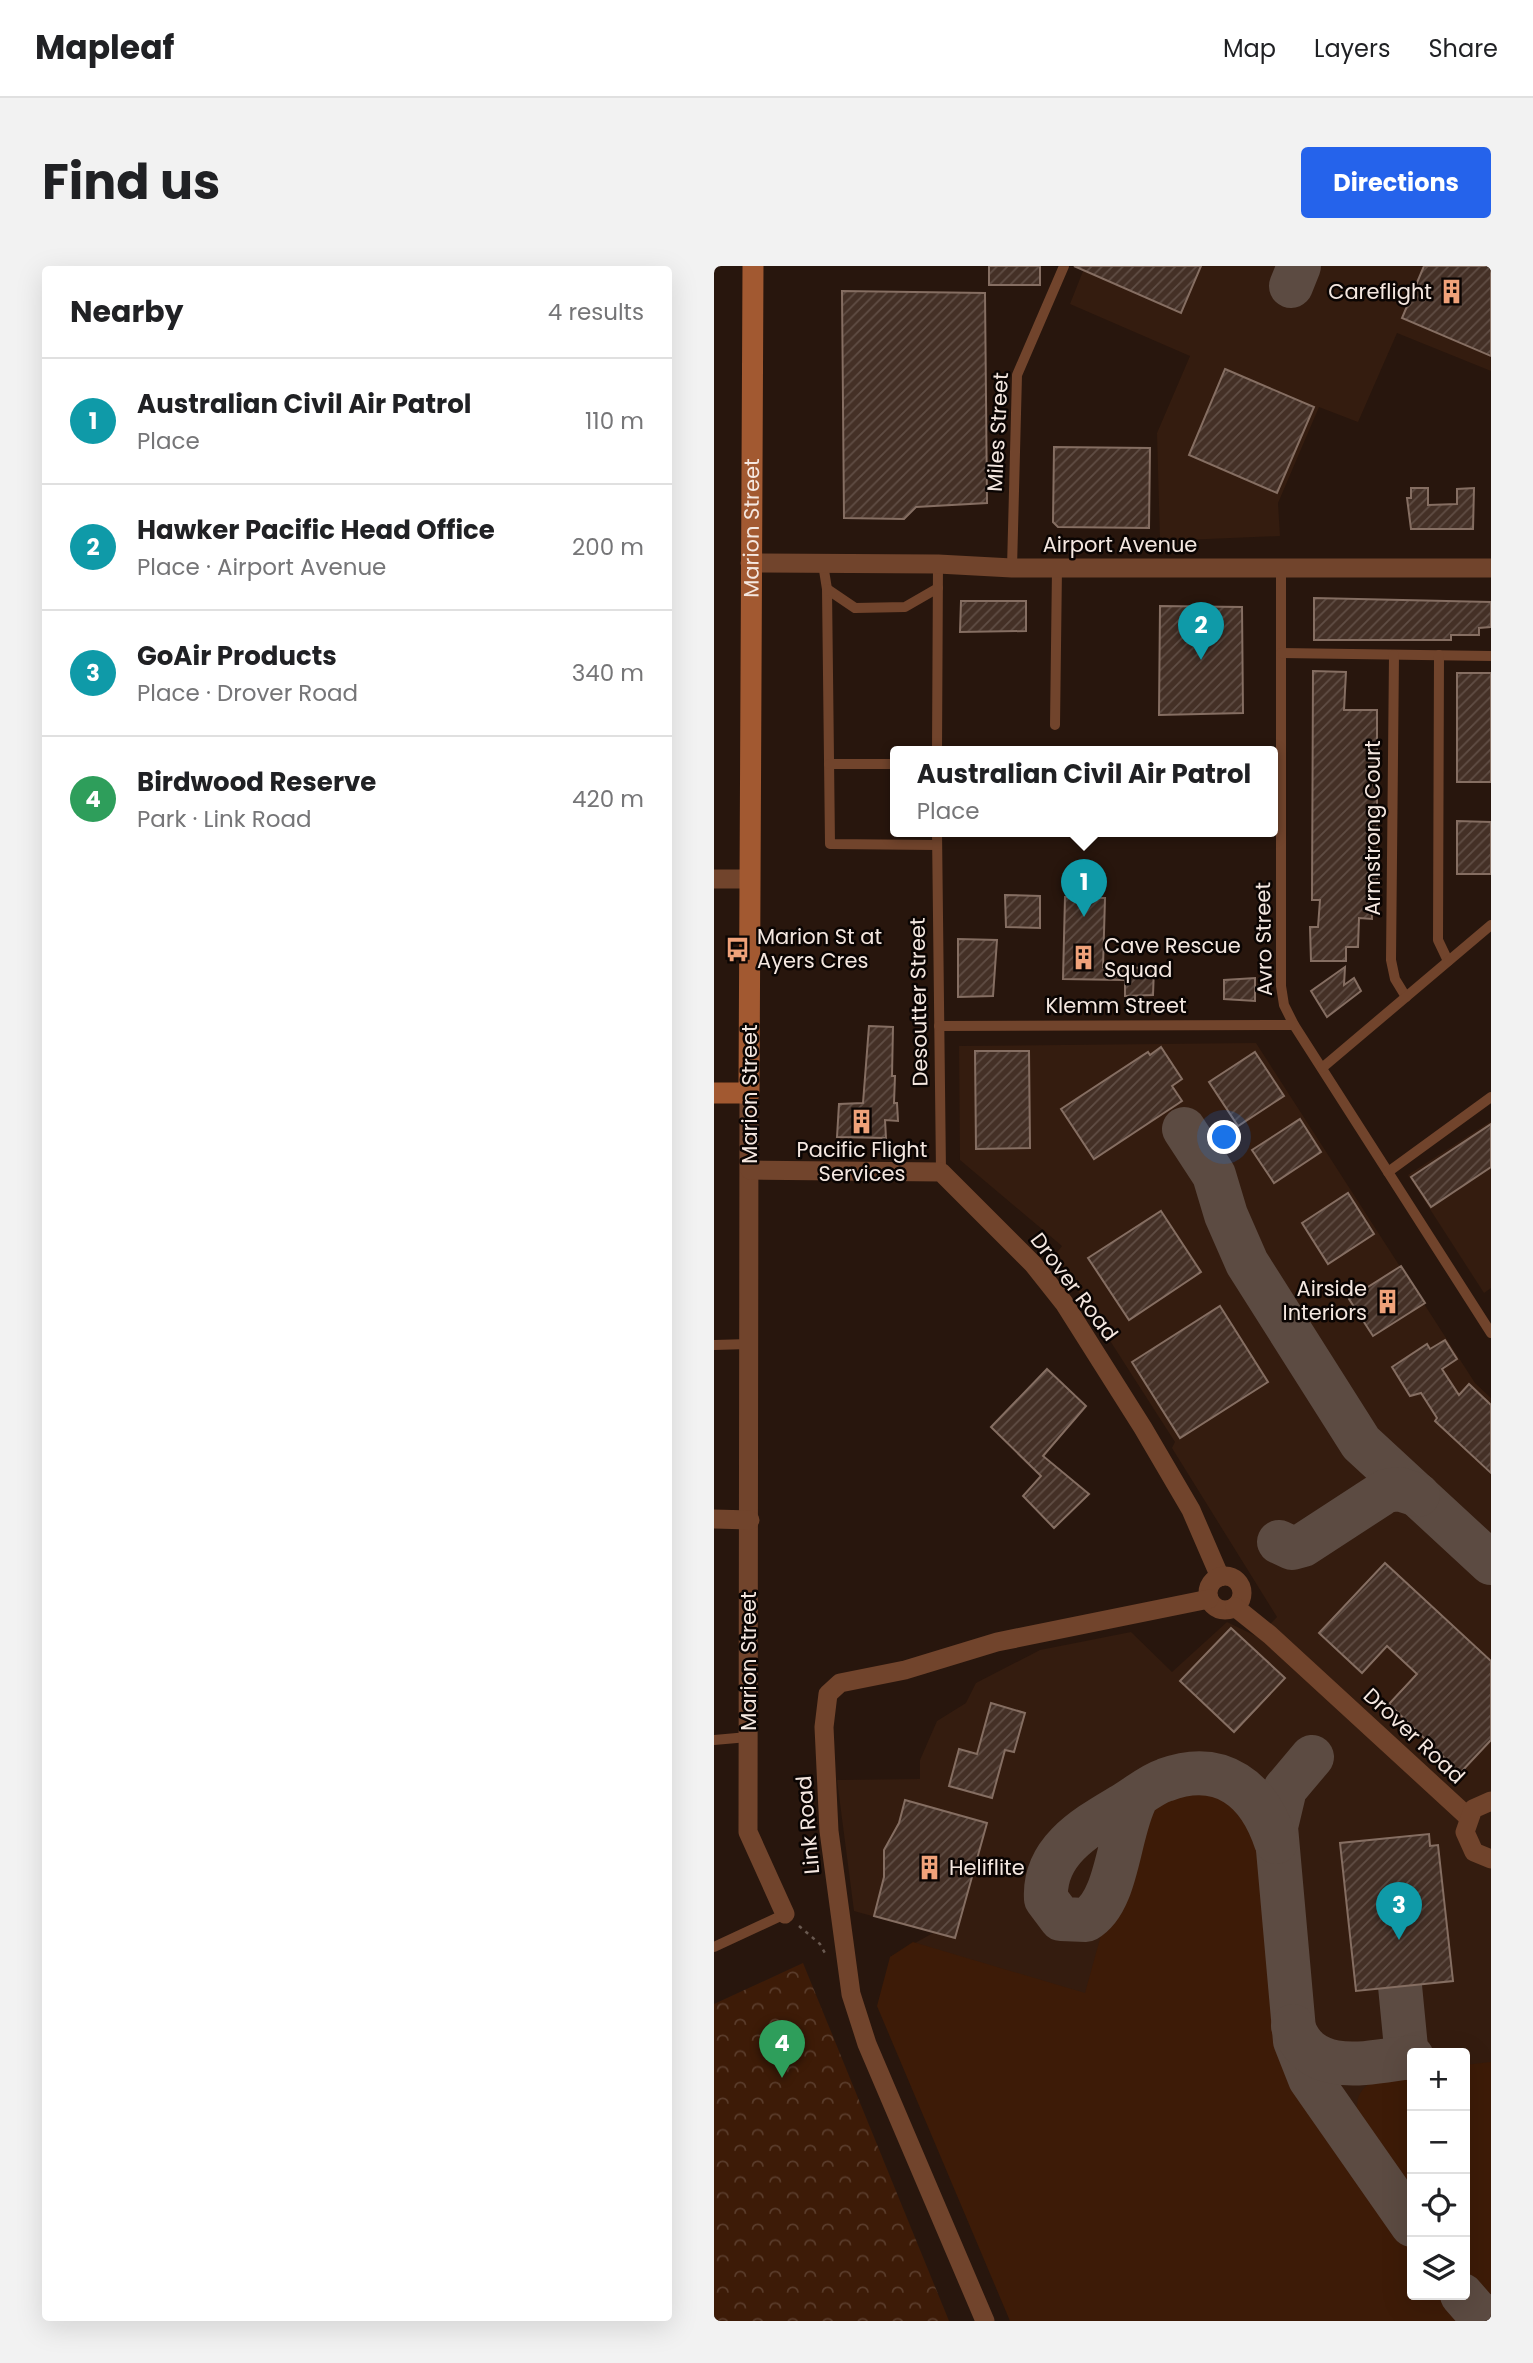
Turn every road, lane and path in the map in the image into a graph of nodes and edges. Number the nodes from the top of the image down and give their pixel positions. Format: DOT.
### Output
graph roads {
  1 [pos="753,266"];
  2 [pos="1064,266"];
  3 [pos="750,563"];
  4 [pos="823,564"];
  5 [pos="938,564"];
  6 [pos="1057,567"];
  7 [pos="1281,567"];
  8 [pos="1012,568"];
  9 [pos="1491,568"];
  10 [pos="938,588"];
  11 [pos="827,589"];
  12 [pos="1281,653"];
  13 [pos="1394,655"];
  14 [pos="1439,656"];
  15 [pos="1491,656"];
  16 [pos="1055,725"];
  17 [pos="937,746"];
  18 [pos="829,764"];
  19 [pos="890,764"];
  20 [pos="937,837"];
  21 [pos="937,845"];
  22 [pos="714,879"];
  23 [pos="750,879"];
  24 [pos="1487,928"];
  25 [pos="1491,941"];
  26 [pos="1448,961"];
  27 [pos="1406,997"];
  28 [pos="939,1026"];
  29 [pos="1294,1026"];
  30 [pos="1322,1068"];
  31 [pos="714,1093"];
  32 [pos="749,1093"];
  33 [pos="1491,1097"];
  34 [pos="750,1170"];
  35 [pos="941,1172"];
  36 [pos="1388,1172"];
  37 [pos="1491,1333"];
  38 [pos="750,1344"];
  39 [pos="714,1345"];
  40 [pos="714,1519"];
  41 [pos="750,1520"];
  42 [pos="1220,1577"];
  43 [pos="1209,1599"];
  44 [pos="1235,1607"];
  45 [pos="748,1737"];
  46 [pos="714,1740"];
  47 [pos="1491,1801"];
  48 [pos="1468,1816"];
  49 [pos="1491,1859"];
  50 [pos="785,1914"];
  51 [pos="714,1947"];
  52 [pos="847,1975"];
  53 [pos="985,2321"];
  1 -- 3 [label="main road, Marion Street"];
  2 -- 8 [label="lane, Miles Street"];
  3 -- 4 [label="street, Airport Avenue"];
  3 -- 23 [label="main road, Marion Street"];
  4 -- 5 [label="street, Airport Avenue"];
  4 -- 11 [label="lane"];
  5 -- 8 [label="street, Airport Avenue"];
  5 -- 10 [label="lane"];
  6 -- 7 [label="street, Airport Avenue"];
  6 -- 8 [label="street, Airport Avenue"];
  6 -- 16 [label="lane"];
  7 -- 9 [label="street, Airport Avenue"];
  7 -- 12 [label="lane, Avro Street"];
  10 -- 11 [label="lane"];
  10 -- 17 [label="lane"];
  11 -- 18 [label="lane"];
  12 -- 13 [label="lane"];
  12 -- 29 [label="lane, Avro Street"];
  13 -- 14 [label="lane"];
  13 -- 27 [label="lane, Armstrong Court"];
  14 -- 15 [label="lane"];
  14 -- 26 [label="lane"];
  18 -- 19 [label="lane"];
  18 -- 21 [label="lane"];
  20 -- 21 [label="lane, Desoutter Street"];
  21 -- 28 [label="lane, Desoutter Street"];
  22 -- 23 [label="street"];
  23 -- 32 [label="main road, Marion Street"];
  24 -- 25 [label="lane"];
  24 -- 26 [label="lane"];
  26 -- 27 [label="lane"];
  27 -- 30 [label="lane"];
  28 -- 29 [label="lane, Klemm Street"];
  28 -- 35 [label="lane, Desoutter Street"];
  29 -- 30 [label="lane, Avro Street"];
  30 -- 36 [label="lane, Avro Street"];
  31 -- 32 [label="main road"];
  32 -- 34 [label="street, Marion Street"];
  33 -- 36 [label="lane"];
  34 -- 35 [label="street"];
  34 -- 38 [label="street, Marion Street"];
  35 -- 42 [label="street, Drover Road"];
  36 -- 37 [label="lane, Avro Street"];
  38 -- 39 [label="lane"];
  38 -- 41 [label="street, Marion Street"];
  40 -- 41 [label="street"];
  41 -- 45 [label="street, Marion Street"];
  42 -- 43 [label="street"];
  42 -- 44 [label="street"];
  43 -- 44 [label="street"];
  43 -- 52 [label="street, Link Road"];
  44 -- 48 [label="street, Drover Road"];
  45 -- 46 [label="lane"];
  45 -- 50 [label="street, Marion Street"];
  47 -- 48 [label="street, Drover Road"];
  48 -- 49 [label="street, Drover Road"];
  50 -- 51 [label="lane"];
  50 -- 52 [label="path"];
  52 -- 53 [label="street, Link Road"];
}
